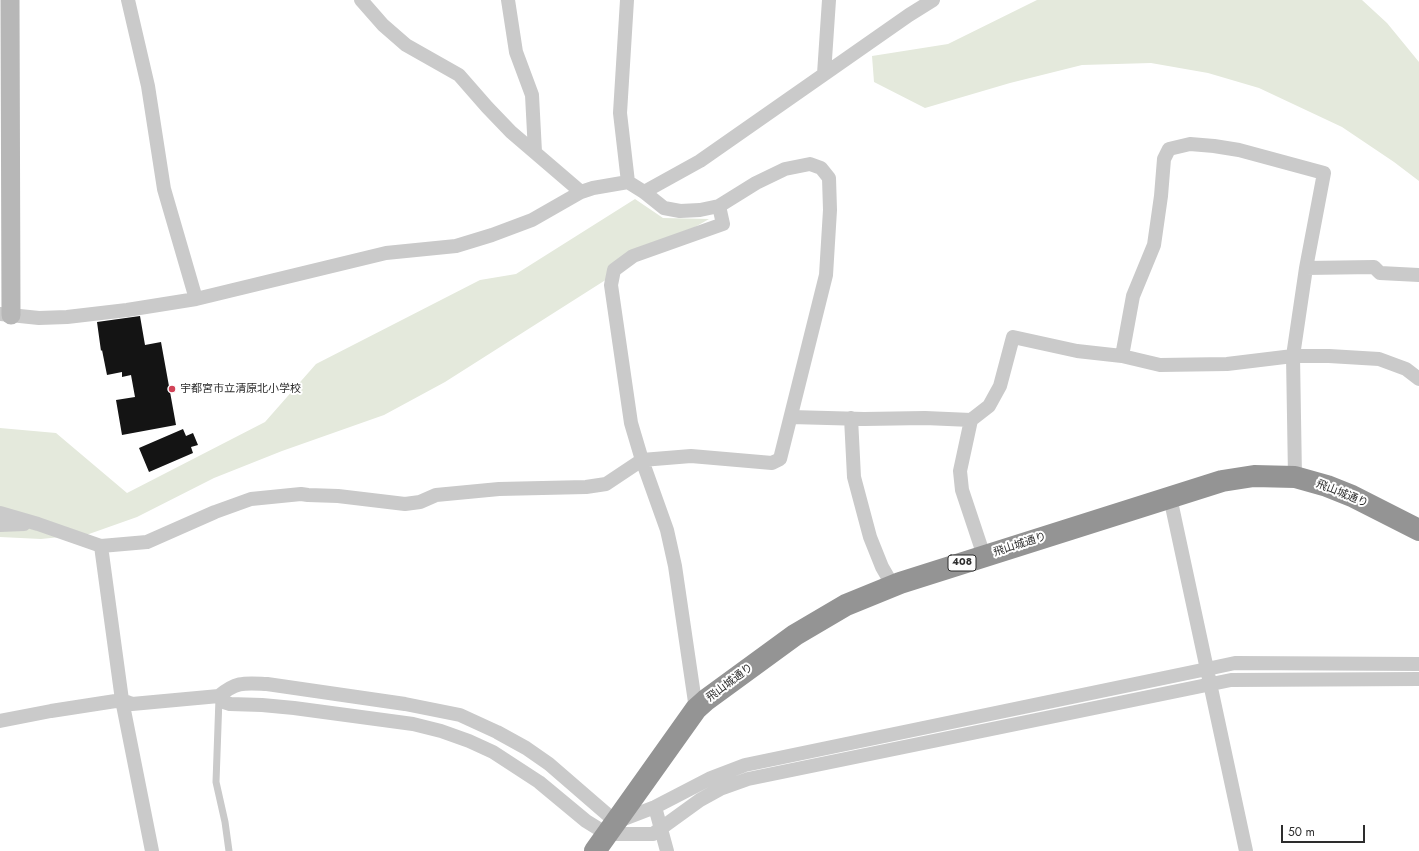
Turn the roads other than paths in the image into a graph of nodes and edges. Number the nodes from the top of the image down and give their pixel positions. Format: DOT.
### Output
graph roads {
  1 [pos="10,0"];
  2 [pos="128,0"];
  3 [pos="362,0"];
  4 [pos="508,0"];
  5 [pos="626,0"];
  6 [pos="829,0"];
  7 [pos="933,0"];
  8 [pos="824,74"];
  9 [pos="534,152"];
  10 [pos="628,182"];
  11 [pos="581,192"];
  12 [pos="644,192"];
  13 [pos="719,206"];
  14 [pos="1306,268"];
  15 [pos="1419,275"];
  16 [pos="196,299"];
  17 [pos="5,314"];
  18 [pos="1122,356"];
  19 [pos="1293,356"];
  20 [pos="1419,379"];
  21 [pos="791,417"];
  22 [pos="851,418"];
  23 [pos="971,420"];
  24 [pos="642,460"];
  25 [pos="1295,477"];
  26 [pos="1170,497"];
  27 [pos="0,513"];
  28 [pos="38,524"];
  29 [pos="0,525"];
  30 [pos="1419,530"];
  31 [pos="101,546"];
  32 [pos="984,556"];
  33 [pos="893,586"];
  34 [pos="1419,664"];
  35 [pos="1207,669"];
  36 [pos="1419,679"];
  37 [pos="1210,685"];
  38 [pos="219,696"];
  39 [pos="122,700"];
  40 [pos="696,709"];
  41 [pos="0,721"];
  42 [pos="655,807"];
  43 [pos="660,829"];
  44 [pos="606,836"];
  45 [pos="152,851"];
  46 [pos="228,851"];
  47 [pos="667,851"];
  48 [pos="1246,851"];
  1 -- 17 [label="street"];
  2 -- 16 [label="street"];
  3 -- 9 [label="street"];
  4 -- 9 [label="street"];
  5 -- 10 [label="street"];
  6 -- 8 [label="street"];
  7 -- 8 [label="street"];
  8 -- 12 [label="street"];
  9 -- 11 [label="street"];
  10 -- 11 [label="street"];
  10 -- 12 [label="street"];
  11 -- 16 [label="street"];
  12 -- 13 [label="street"];
  13 -- 21 [label="street"];
  13 -- 24 [label="street"];
  14 -- 15 [label="street"];
  14 -- 18 [label="street"];
  14 -- 19 [label="street"];
  16 -- 17 [label="street"];
  18 -- 19 [label="street"];
  18 -- 23 [label="street"];
  19 -- 20 [label="street"];
  19 -- 25 [label="street"];
  21 -- 22 [label="street"];
  21 -- 24 [label="street"];
  22 -- 23 [label="street"];
  22 -- 33 [label="street"];
  23 -- 32 [label="street"];
  24 -- 31 [label="street"];
  24 -- 40 [label="street"];
  25 -- 26 [label="highway, 飛山城通り / 408"];
  25 -- 30 [label="highway, 飛山城通り / 408"];
  26 -- 32 [label="highway, 飛山城通り / 408"];
  26 -- 35 [label="street"];
  27 -- 28 [label="street"];
  28 -- 29 [label="street"];
  28 -- 31 [label="street"];
  31 -- 39 [label="street"];
  32 -- 33 [label="highway, 飛山城通り / 408"];
  33 -- 40 [label="highway, 飛山城通り / 408"];
  34 -- 35 [label="street"];
  35 -- 37 [label="street"];
  35 -- 42 [label="street"];
  36 -- 37 [label="street"];
  37 -- 43 [label="street"];
  37 -- 48 [label="street"];
  38 -- 39 [label="street"];
  38 -- 44 [label="street"];
  38 -- 44 [label="street"];
  38 -- 46 [label="lane"];
  39 -- 41 [label="street"];
  39 -- 45 [label="street"];
  40 -- 44 [label="highway, 飛山城通り / 408"];
  42 -- 43 [label="street"];
  42 -- 44 [label="street"];
  43 -- 44 [label="street"];
  43 -- 47 [label="street"];
}
